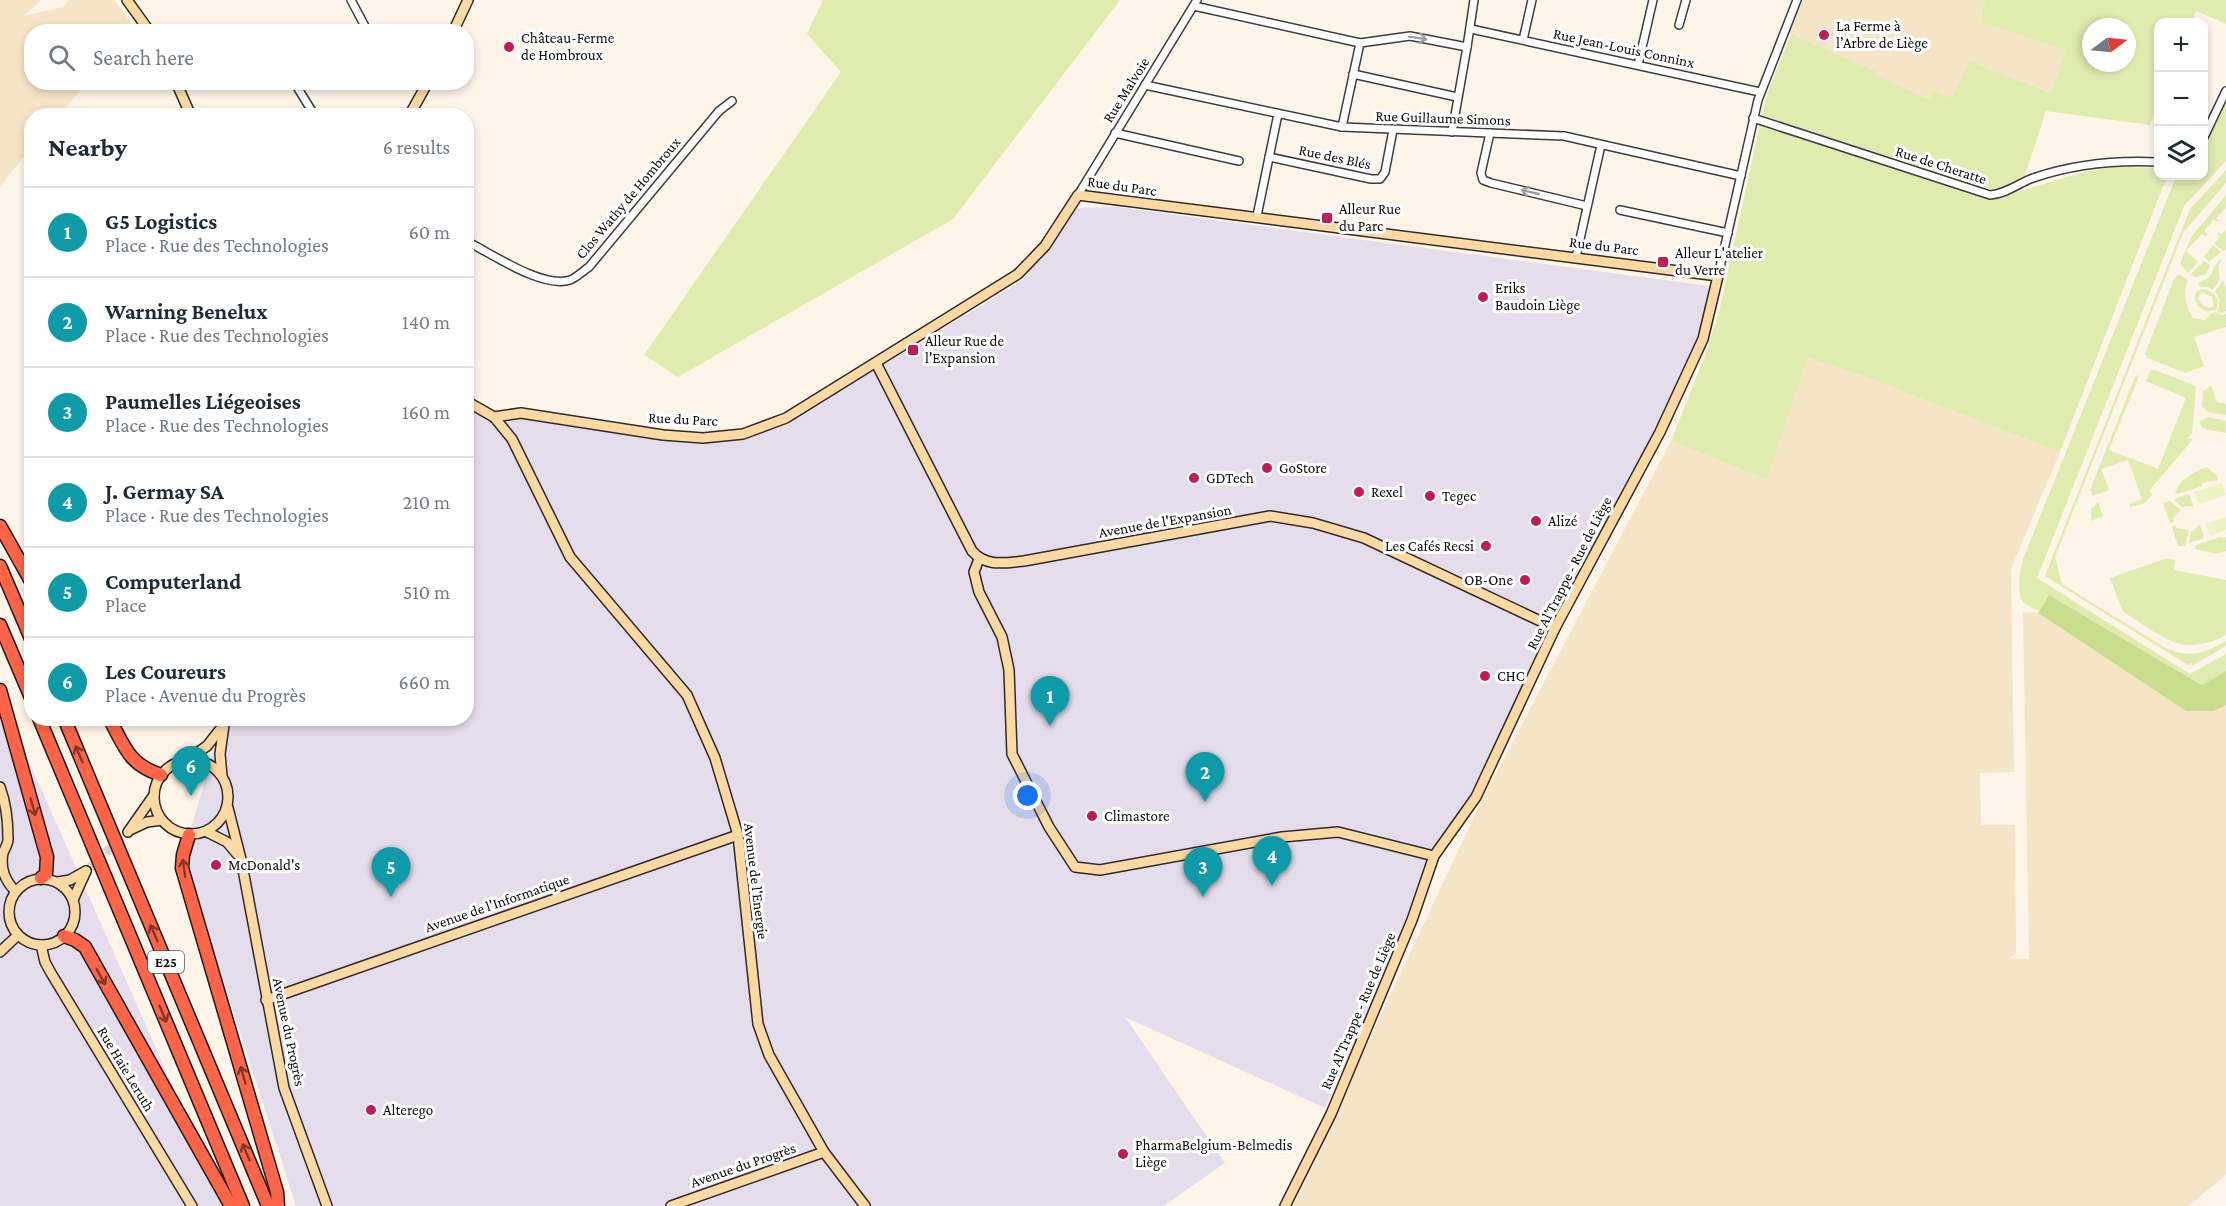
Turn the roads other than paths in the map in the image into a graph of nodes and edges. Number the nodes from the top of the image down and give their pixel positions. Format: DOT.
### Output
graph roads {
  1 [pos="127,0"];
  2 [pos="351,0"];
  3 [pos="468,0"];
  4 [pos="1474,0"];
  5 [pos="1532,0"];
  6 [pos="1653,0"];
  7 [pos="1686,0"];
  8 [pos="1797,0"];
  9 [pos="1196,3"];
  10 [pos="144,24"];
  11 [pos="364,24"];
  12 [pos="457,24"];
  13 [pos="1679,25"];
  14 [pos="1471,29"];
  15 [pos="1523,40"];
  16 [pos="1360,43"];
  17 [pos="1467,48"];
  18 [pos="1638,65"];
  19 [pos="1353,74"];
  20 [pos="1145,85"];
  21 [pos="180,90"];
  22 [pos="299,90"];
  23 [pos="422,90"];
  24 [pos="2226,91"];
  25 [pos="1760,92"];
  26 [pos="1457,97"];
  27 [pos="732,101"];
  28 [pos="187,108"];
  29 [pos="310,108"];
  30 [pos="412,108"];
  31 [pos="1278,114"];
  32 [pos="1753,118"];
  33 [pos="1342,127"];
  34 [pos="2208,129"];
  35 [pos="1393,130"];
  36 [pos="1452,132"];
  37 [pos="1115,133"];
  38 [pos="1490,133"];
  39 [pos="1602,145"];
  40 [pos="1269,158"];
  41 [pos="1239,161"];
  42 [pos="2154,162"];
  43 [pos="1741,176"];
  44 [pos="1078,195"];
  45 [pos="1587,206"];
  46 [pos="1620,210"];
  47 [pos="1257,216"];
  48 [pos="1728,233"];
  49 [pos="474,244"];
  50 [pos="1576,257"];
  51 [pos="1719,276"];
  52 [pos="876,363"];
  53 [pos="474,405"];
  54 [pos="494,417"];
  55 [pos="0,526"];
  56 [pos="979,559"];
  57 [pos="0,566"];
  58 [pos="24,569"];
  59 [pos="24,622"];
  60 [pos="0,625"];
  61 [pos="1555,628"];
  62 [pos="24,681"];
  63 [pos="0,690"];
  64 [pos="42,726"];
  65 [pos="67,726"];
  66 [pos="114,726"];
  67 [pos="221,726"];
  68 [pos="224,726"];
  69 [pos="187,760"];
  70 [pos="161,775"];
  71 [pos="222,776"];
  72 [pos="0,788"];
  73 [pos="154,795"];
  74 [pos="228,808"];
  75 [pos="162,820"];
  76 [pos="207,832"];
  77 [pos="189,835"];
  78 [pos="738,835"];
  79 [pos="1434,856"];
  80 [pos="240,859"];
  81 [pos="41,878"];
  82 [pos="58,882"];
  83 [pos="15,891"];
  84 [pos="73,900"];
  85 [pos="18,935"];
  86 [pos="64,936"];
  87 [pos="41,945"];
  88 [pos="0,952"];
  89 [pos="267,1000"];
  90 [pos="824,1152"];
  91 [pos="192,1206"];
  92 [pos="231,1206"];
  93 [pos="243,1206"];
  94 [pos="268,1206"];
  95 [pos="278,1206"];
  96 [pos="327,1206"];
  97 [pos="671,1206"];
  98 [pos="865,1206"];
  99 [pos="1285,1206"];
  1 -- 10 [label="street"];
  2 -- 11 [label="street"];
  3 -- 12 [label="street"];
  4 -- 14 [label="street"];
  5 -- 15 [label="street"];
  6 -- 18 [label="street"];
  7 -- 13 [label="street"];
  8 -- 25 [label="street, Rue Al'Trappe - Rue de Liège"];
  9 -- 16 [label="street"];
  9 -- 20 [label="street, Rue Malvoie"];
  14 -- 15 [label="street, Rue Jean-Louis Conninx"];
  14 -- 17 [label="street"];
  15 -- 18 [label="street, Rue Jean-Louis Conninx"];
  16 -- 17 [label="street, one-way"];
  16 -- 19 [label="street"];
  17 -- 26 [label="street"];
  18 -- 25 [label="street, Rue Jean-Louis Conninx"];
  19 -- 26 [label="street"];
  19 -- 33 [label="street"];
  20 -- 31 [label="street, Rue Guillaume Simons"];
  20 -- 37 [label="street, Rue Malvoie"];
  21 -- 28 [label="street"];
  22 -- 29 [label="street"];
  23 -- 30 [label="street"];
  24 -- 34 [label="street"];
  25 -- 32 [label="street, Rue Al'Trappe - Rue de Liège"];
  26 -- 36 [label="street"];
  27 -- 49 [label="street, Clos Wathy de Hombroux"];
  31 -- 33 [label="street, Rue Guillaume Simons"];
  31 -- 40 [label="street"];
  32 -- 42 [label="street, Rue de Cheratte"];
  32 -- 43 [label="street, Rue Al'Trappe - Rue de Liège"];
  33 -- 35 [label="street, Rue Guillaume Simons"];
  35 -- 36 [label="street, Rue Guillaume Simons"];
  35 -- 40 [label="street, Rue des Blés"];
  36 -- 38 [label="street, Rue Guillaume Simons"];
  37 -- 41 [label="street"];
  37 -- 44 [label="street, Rue Malvoie"];
  38 -- 39 [label="street, Rue Guillaume Simons"];
  45 -- 38 [label="street, one-way"];
  39 -- 43 [label="street, Rue Guillaume Simons"];
  39 -- 45 [label="street"];
  40 -- 47 [label="street"];
  43 -- 48 [label="street, Rue Al'Trappe - Rue de Liège"];
  44 -- 47 [label="street, Rue du Parc"];
  44 -- 52 [label="street, Rue du Parc"];
  45 -- 50 [label="street"];
  46 -- 48 [label="street"];
  47 -- 50 [label="street, Rue du Parc"];
  48 -- 51 [label="street, Rue Al'Trappe - Rue de Liège"];
  50 -- 51 [label="street, Rue du Parc"];
  51 -- 61 [label="street, Rue Al'Trappe - Rue de Liège"];
  52 -- 54 [label="street, Rue du Parc"];
  52 -- 56 [label="street"];
  53 -- 54 [label="street, Avenue de l'Energie"];
  54 -- 78 [label="street, Avenue de l'Energie"];
  55 -- 58 [label="highway"];
  56 -- 61 [label="street, Avenue de l'Expansion"];
  56 -- 79 [label="street"];
  57 -- 59 [label="highway"];
  60 -- 62 [label="highway"];
  61 -- 79 [label="street, Rue Al'Trappe - Rue de Liège"];
  63 -- 81 [label="highway, one-way"];
  64 -- 93 [label="highway, E25, one-way"];
  94 -- 65 [label="highway, E25, one-way"];
  66 -- 70 [label="highway"];
  67 -- 69 [label="street"];
  68 -- 71 [label="street"];
  69 -- 70 [label="street"];
  69 -- 71 [label="street"];
  70 -- 73 [label="street"];
  71 -- 74 [label="street"];
  72 -- 83 [label="street"];
  73 -- 75 [label="street"];
  73 -- 75 [label="street"];
  74 -- 76 [label="street"];
  74 -- 80 [label="street, Avenue du Progrès"];
  75 -- 77 [label="street"];
  76 -- 77 [label="street"];
  76 -- 80 [label="street"];
  95 -- 77 [label="highway, one-way"];
  78 -- 89 [label="street, Avenue de l'Informatique"];
  78 -- 90 [label="street, Avenue de l'Energie"];
  79 -- 99 [label="street, Rue Al'Trappe - Rue de Liège"];
  80 -- 89 [label="street, Avenue du Progrès"];
  81 -- 82 [label="street"];
  81 -- 83 [label="street"];
  82 -- 84 [label="street"];
  82 -- 84 [label="street"];
  83 -- 85 [label="street"];
  84 -- 86 [label="street"];
  85 -- 87 [label="street"];
  85 -- 88 [label="street"];
  86 -- 87 [label="street"];
  86 -- 92 [label="highway, one-way"];
  87 -- 91 [label="street, Rue Haie Leruth"];
  89 -- 96 [label="street, Avenue du Progrès"];
  90 -- 97 [label="street, Avenue du Progrès"];
  90 -- 98 [label="street, Avenue de l'Energie"];
}
